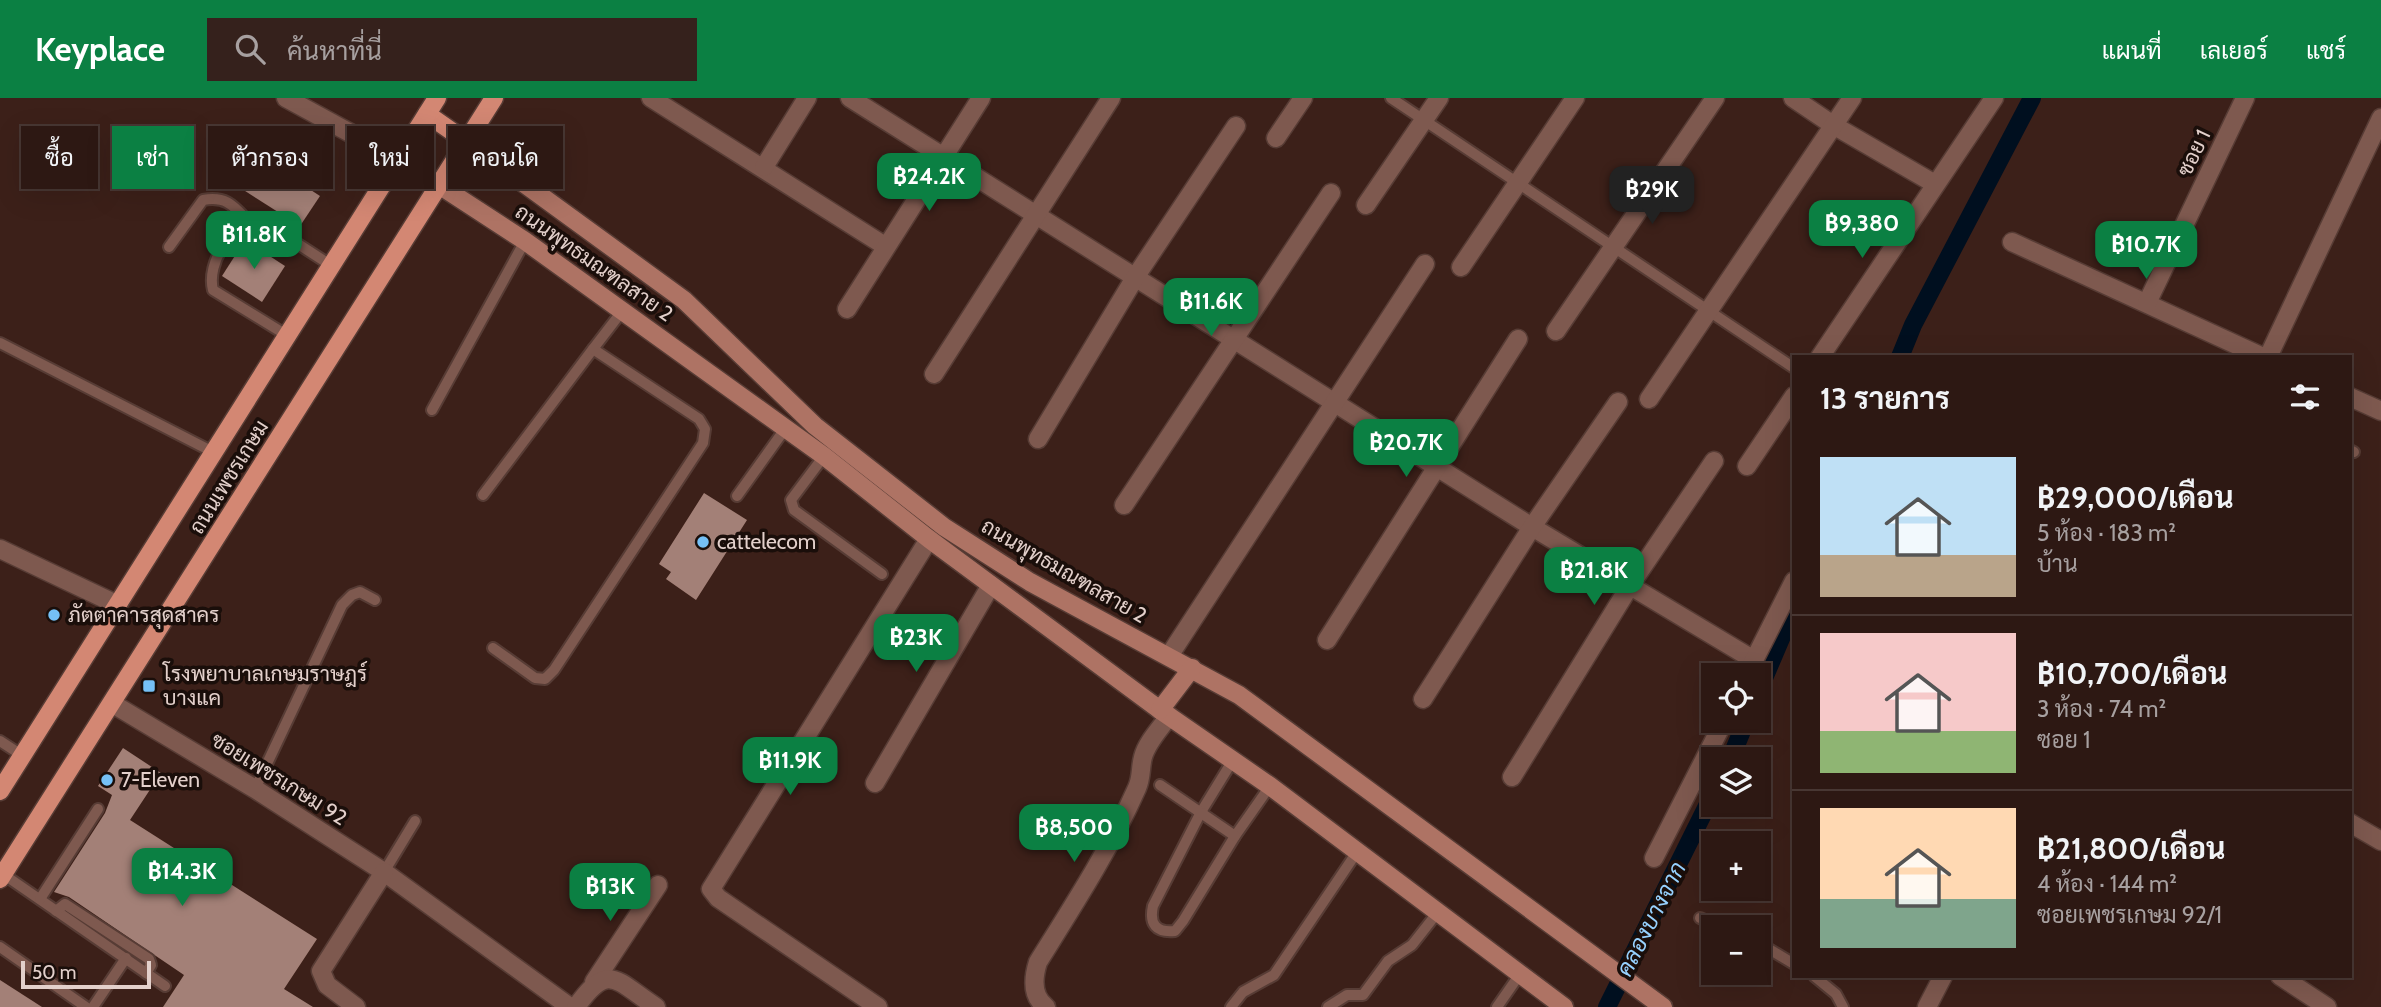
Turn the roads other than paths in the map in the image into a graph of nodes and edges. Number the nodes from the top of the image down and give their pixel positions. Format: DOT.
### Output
graph roads {
  1 [pos="286,98"];
  2 [pos="494,98"];
  3 [pos="651,98"];
  4 [pos="807,98"];
  5 [pos="850,98"];
  6 [pos="981,98"];
  7 [pos="1111,98"];
  8 [pos="1303,98"];
  9 [pos="1391,98"];
  10 [pos="1439,98"];
  11 [pos="1575,98"];
  12 [pos="1715,98"];
  13 [pos="1793,98"];
  14 [pos="1852,98"];
  15 [pos="1994,98"];
  16 [pos="2245,98"];
  17 [pos="431,103"];
  18 [pos="2381,118"];
  19 [pos="1424,120"];
  20 [pos="1833,125"];
  21 [pos="417,126"];
  22 [pos="452,126"];
  23 [pos="477,126"];
  24 [pos="1236,126"];
  25 [pos="347,131"];
  26 [pos="1276,138"];
  27 [pos="944,155"];
  28 [pos="764,167"];
  29 [pos="448,171"];
  30 [pos="434,182"];
  31 [pos="1518,183"];
  32 [pos="1935,184"];
  33 [pos="439,185"];
  34 [pos="379,189"];
  35 [pos="532,189"];
  36 [pos="1331,193"];
  37 [pos="1366,205"];
  38 [pos="1036,213"];
  39 [pos="248,221"];
  40 [pos="525,241"];
  41 [pos="2012,242"];
  42 [pos="885,246"];
  43 [pos="169,247"];
  44 [pos="1614,247"];
  45 [pos="1425,264"];
  46 [pos="332,266"];
  47 [pos="1461,267"];
  48 [pos="1136,276"];
  49 [pos="2147,303"];
  50 [pos="847,309"];
  51 [pos="623,310"];
  52 [pos="1709,312"];
  53 [pos="1556,331"];
  54 [pos="288,336"];
  55 [pos="1518,339"];
  56 [pos="1233,340"];
  57 [pos="0,343"];
  58 [pos="593,349"];
  59 [pos="1821,355"];
  60 [pos="2262,355"];
  61 [pos="2267,355"];
  62 [pos="1792,367"];
  63 [pos="934,374"];
  64 [pos="2352,398"];
  65 [pos="1648,399"];
  66 [pos="1792,399"];
  67 [pos="1333,401"];
  68 [pos="1618,402"];
  69 [pos="432,410"];
  70 [pos="2381,411"];
  71 [pos="785,429"];
  72 [pos="1038,439"];
  73 [pos="215,453"];
  74 [pos="824,456"];
  75 [pos="1714,461"];
  76 [pos="1437,466"];
  77 [pos="1746,466"];
  78 [pos="483,495"];
  79 [pos="737,496"];
  80 [pos="1124,505"];
  81 [pos="1532,527"];
  82 [pos="929,539"];
  83 [pos="0,549"];
  84 [pos="881,574"];
  85 [pos="991,584"];
  86 [pos="1631,584"];
  87 [pos="1792,584"];
  88 [pos="375,600"];
  89 [pos="118,605"];
  90 [pos="1327,640"];
  91 [pos="493,648"];
  92 [pos="1170,656"];
  93 [pos="1743,663"];
  94 [pos="1752,663"];
  95 [pos="1192,668"];
  96 [pos="1423,699"];
  97 [pos="113,704"];
  98 [pos="1164,713"];
  99 [pos="1718,733"];
  100 [pos="0,741"];
  101 [pos="23,755"];
  102 [pos="1233,760"];
  103 [pos="1512,777"];
  104 [pos="875,783"];
  105 [pos="1160,785"];
  106 [pos="1270,786"];
  107 [pos="255,789"];
  108 [pos="0,791"];
  109 [pos="98,808"];
  110 [pos="1201,812"];
  111 [pos="415,821"];
  112 [pos="2352,825"];
  113 [pos="1235,836"];
  114 [pos="2381,841"];
  115 [pos="1357,852"];
  116 [pos="1654,858"];
  117 [pos="384,872"];
  118 [pos="2,877"];
  119 [pos="658,884"];
  120 [pos="40,900"];
  121 [pos="56,911"];
  122 [pos="1438,912"];
  123 [pos="0,947"];
  124 [pos="1771,950"];
  125 [pos="126,958"];
  126 [pos="1792,963"];
  127 [pos="146,973"];
  128 [pos="1524,978"];
  129 [pos="1816,978"];
  130 [pos="1942,978"];
  131 [pos="2283,978"];
  132 [pos="594,982"];
  133 [pos="166,986"];
  134 [pos="86,1007"];
  135 [pos="93,1007"];
  136 [pos="356,1007"];
  137 [pos="570,1007"];
  138 [pos="576,1007"];
  139 [pos="656,1007"];
  140 [pos="878,1007"];
  141 [pos="1046,1007"];
  142 [pos="1231,1007"];
  143 [pos="1328,1007"];
  144 [pos="1496,1007"];
  145 [pos="1564,1007"];
  146 [pos="1663,1007"];
  147 [pos="1843,1007"];
  148 [pos="1927,1007"];
  149 [pos="2327,1007"];
  1 -- 25 [label="street"];
  2 -- 23 [label="main road, ถนนเพชรเกษม"];
  3 -- 28 [label="street"];
  4 -- 28 [label="street"];
  5 -- 27 [label="street"];
  6 -- 27 [label="street"];
  7 -- 38 [label="street"];
  8 -- 26 [label="street"];
  9 -- 19 [label="lane"];
  10 -- 19 [label="street"];
  11 -- 31 [label="street"];
  12 -- 44 [label="street"];
  13 -- 20 [label="street"];
  14 -- 20 [label="street"];
  15 -- 32 [label="street"];
  16 -- 49 [label="street, ซอย 1"];
  17 -- 21 [label="main road, ถนนเพชรเกษม"];
  17 -- 22 [label="main road"];
  18 -- 61 [label="street"];
  19 -- 31 [label="lane"];
  19 -- 37 [label="street"];
  20 -- 32 [label="street"];
  20 -- 52 [label="street"];
  24 -- 48 [label="street"];
  27 -- 38 [label="street"];
  27 -- 42 [label="street"];
  28 -- 42 [label="street"];
  29 -- 33 [label="main road, ถนนเพชรเกษม"];
  30 -- 33 [label="main road"];
  31 -- 44 [label="lane"];
  31 -- 47 [label="street"];
  32 -- 59 [label="street"];
  33 -- 40 [label="main road, ถนนพุทธมณฑลสาย 2"];
  33 -- 97 [label="main road, ถนนเพชรเกษม"];
  34 -- 46 [label="main road, ถนนเพชรเกษม"];
  35 -- 92 [label="main road, ถนนพุทธมณฑลสาย 2"];
  36 -- 56 [label="street"];
  38 -- 48 [label="street"];
  38 -- 63 [label="street"];
  39 -- 43 [label="lane"];
  39 -- 46 [label="lane"];
  39 -- 54 [label="lane"];
  40 -- 51 [label="main road, ถนนพุทธมณฑลสาย 2"];
  40 -- 69 [label="lane"];
  41 -- 49 [label="street"];
  42 -- 50 [label="street"];
  44 -- 52 [label="lane"];
  44 -- 53 [label="street"];
  45 -- 67 [label="street"];
  46 -- 54 [label="main road, ถนนเพชรเกษม"];
  48 -- 56 [label="street"];
  48 -- 72 [label="street"];
  49 -- 60 [label="street"];
  51 -- 58 [label="lane"];
  51 -- 71 [label="main road, ถนนพุทธมณฑลสาย 2"];
  52 -- 62 [label="lane"];
  52 -- 65 [label="street"];
  54 -- 73 [label="main road, ถนนเพชรเกษม"];
  55 -- 76 [label="street"];
  56 -- 67 [label="street"];
  56 -- 80 [label="street"];
  57 -- 73 [label="lane"];
  58 -- 78 [label="lane"];
  58 -- 91 [label="lane"];
  64 -- 70 [label="street"];
  66 -- 77 [label="street"];
  67 -- 76 [label="street"];
  67 -- 92 [label="street"];
  68 -- 81 [label="street"];
  71 -- 74 [label="main road, ถนนพุทธมณฑลสาย 2"];
  71 -- 79 [label="lane"];
  73 -- 89 [label="main road, ถนนเพชรเกษม"];
  74 -- 82 [label="main road, ถนนพุทธมณฑลสาย 2"];
  74 -- 84 [label="lane"];
  75 -- 86 [label="street"];
  76 -- 81 [label="street"];
  76 -- 90 [label="street"];
  81 -- 86 [label="street"];
  81 -- 96 [label="street"];
  82 -- 85 [label="main road, ถนนพุทธมณฑลสาย 2"];
  82 -- 140 [label="street"];
  83 -- 89 [label="street"];
  85 -- 98 [label="main road, ถนนพุทธมณฑลสาย 2"];
  85 -- 104 [label="street"];
  86 -- 93 [label="street"];
  86 -- 103 [label="street"];
  87 -- 94 [label="street"];
  88 -- 107 [label="lane"];
  89 -- 101 [label="main road, ถนนเพชรเกษม"];
  92 -- 95 [label="main road, ถนนพุทธมณฑลสาย 2"];
  95 -- 98 [label="main road"];
  95 -- 146 [label="main road, ถนนพุทธมณฑลสาย 2"];
  97 -- 107 [label="street, ซอยเพชรเกษม 92"];
  97 -- 118 [label="main road, ถนนเพชรเกษม"];
  98 -- 102 [label="main road, ถนนพุทธมณฑลสาย 2"];
  98 -- 141 [label="street"];
  99 -- 116 [label="street"];
  100 -- 101 [label="lane"];
  101 -- 108 [label="main road, ถนนเพชรเกษม"];
  102 -- 106 [label="main road, ถนนพุทธมณฑลสาย 2"];
  102 -- 110 [label="lane"];
  105 -- 110 [label="lane"];
  106 -- 113 [label="lane"];
  106 -- 115 [label="main road, ถนนพุทธมณฑลสาย 2"];
  107 -- 117 [label="street, ซอยเพชรเกษม 92"];
  109 -- 120 [label="lane"];
  110 -- 113 [label="lane"];
  110 -- 113 [label="lane"];
  111 -- 117 [label="lane"];
  112 -- 114 [label="street"];
  115 -- 122 [label="main road, ถนนพุทธมณฑลสาย 2"];
  115 -- 142 [label="lane"];
  117 -- 136 [label="street"];
  117 -- 137 [label="street, ซอยเพชรเกษม 92"];
  118 -- 120 [label="lane"];
  119 -- 132 [label="street"];
  120 -- 121 [label="lane"];
  121 -- 125 [label="lane"];
  121 -- 127 [label="lane"];
  122 -- 128 [label="main road, ถนนพุทธมณฑลสาย 2"];
  122 -- 143 [label="lane"];
  123 -- 134 [label="lane"];
  124 -- 126 [label="lane"];
  125 -- 127 [label="lane"];
  125 -- 135 [label="lane"];
  127 -- 133 [label="lane"];
  128 -- 144 [label="lane"];
  128 -- 145 [label="main road, ถนนพุทธมณฑลสาย 2"];
  129 -- 147 [label="lane"];
  130 -- 148 [label="street"];
  131 -- 149 [label="street"];
  132 -- 138 [label="street"];
  132 -- 139 [label="street"];
}
